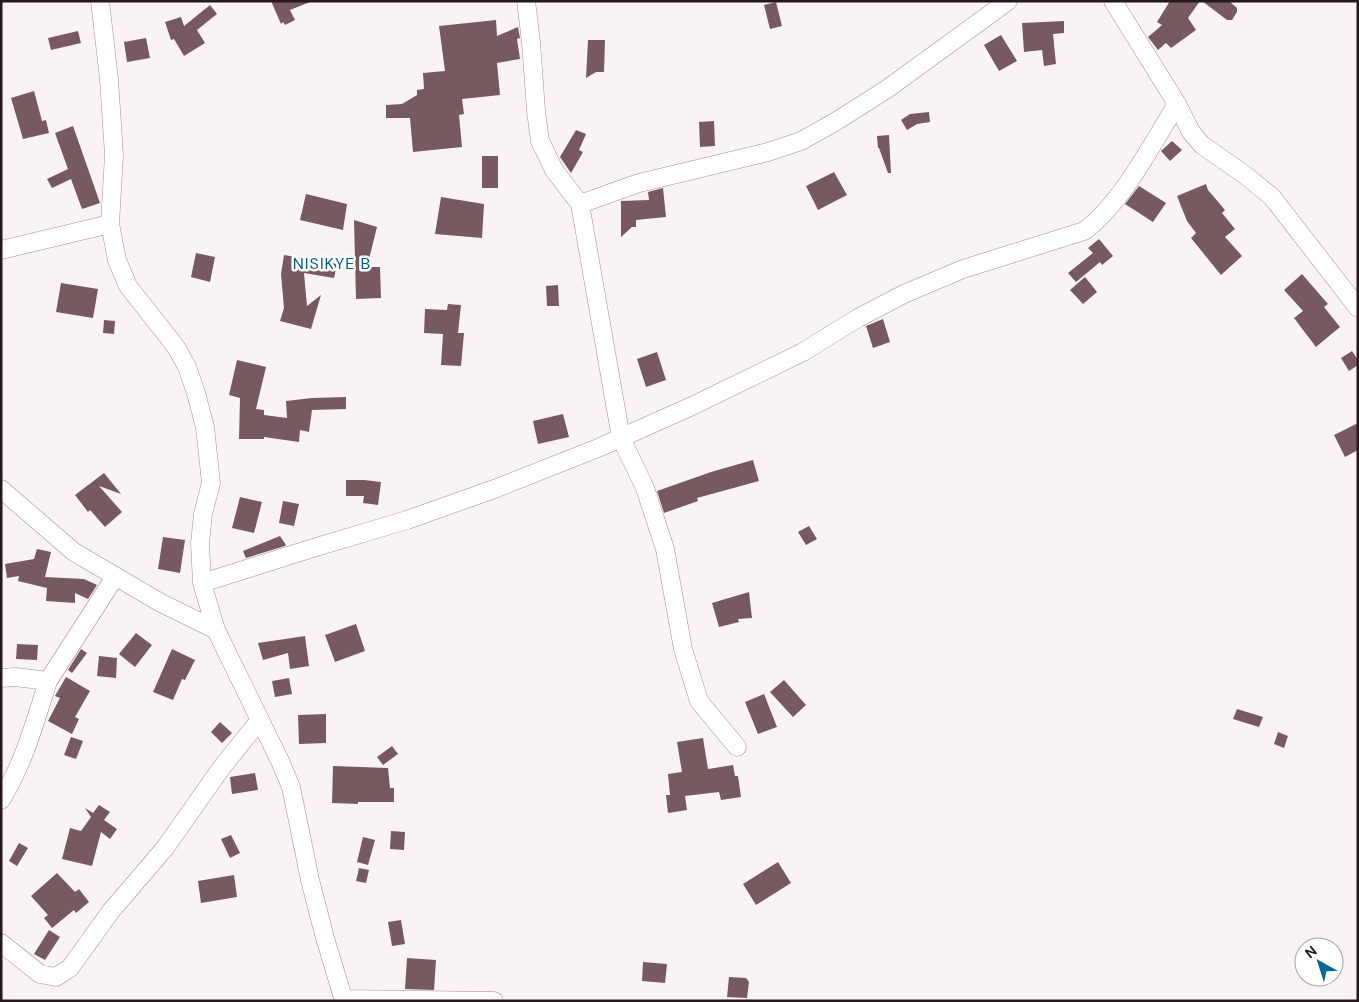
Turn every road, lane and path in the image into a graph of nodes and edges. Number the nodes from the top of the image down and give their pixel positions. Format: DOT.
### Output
graph roads {
  1 [pos="100,1"];
  2 [pos="526,1"];
  3 [pos="1008,1"];
  4 [pos="1113,1"];
  5 [pos="1177,104"];
  6 [pos="580,204"];
  7 [pos="110,224"];
  8 [pos="1,250"];
  9 [pos="1358,308"];
  10 [pos="621,438"];
  11 [pos="1,489"];
  12 [pos="115,577"];
  13 [pos="202,583"];
  14 [pos="216,630"];
  15 [pos="1,678"];
  16 [pos="48,681"];
  17 [pos="260,720"];
  18 [pos="737,747"];
  19 [pos="1,800"];
  20 [pos="1,943"];
  21 [pos="344,1000"];
  22 [pos="494,1001"];
  1 -- 7 [label="street"];
  2 -- 6 [label="street"];
  3 -- 6 [label="street"];
  4 -- 5 [label="street"];
  5 -- 9 [label="street"];
  5 -- 10 [label="street"];
  6 -- 10 [label="street"];
  7 -- 8 [label="street"];
  7 -- 13 [label="street"];
  10 -- 13 [label="street"];
  10 -- 18 [label="street"];
  11 -- 12 [label="street"];
  12 -- 14 [label="street"];
  12 -- 16 [label="street"];
  13 -- 14 [label="street"];
  14 -- 17 [label="street"];
  15 -- 16 [label="street"];
  16 -- 19 [label="street"];
  17 -- 20 [label="street"];
  17 -- 21 [label="street"];
  21 -- 22 [label="street"];
}
